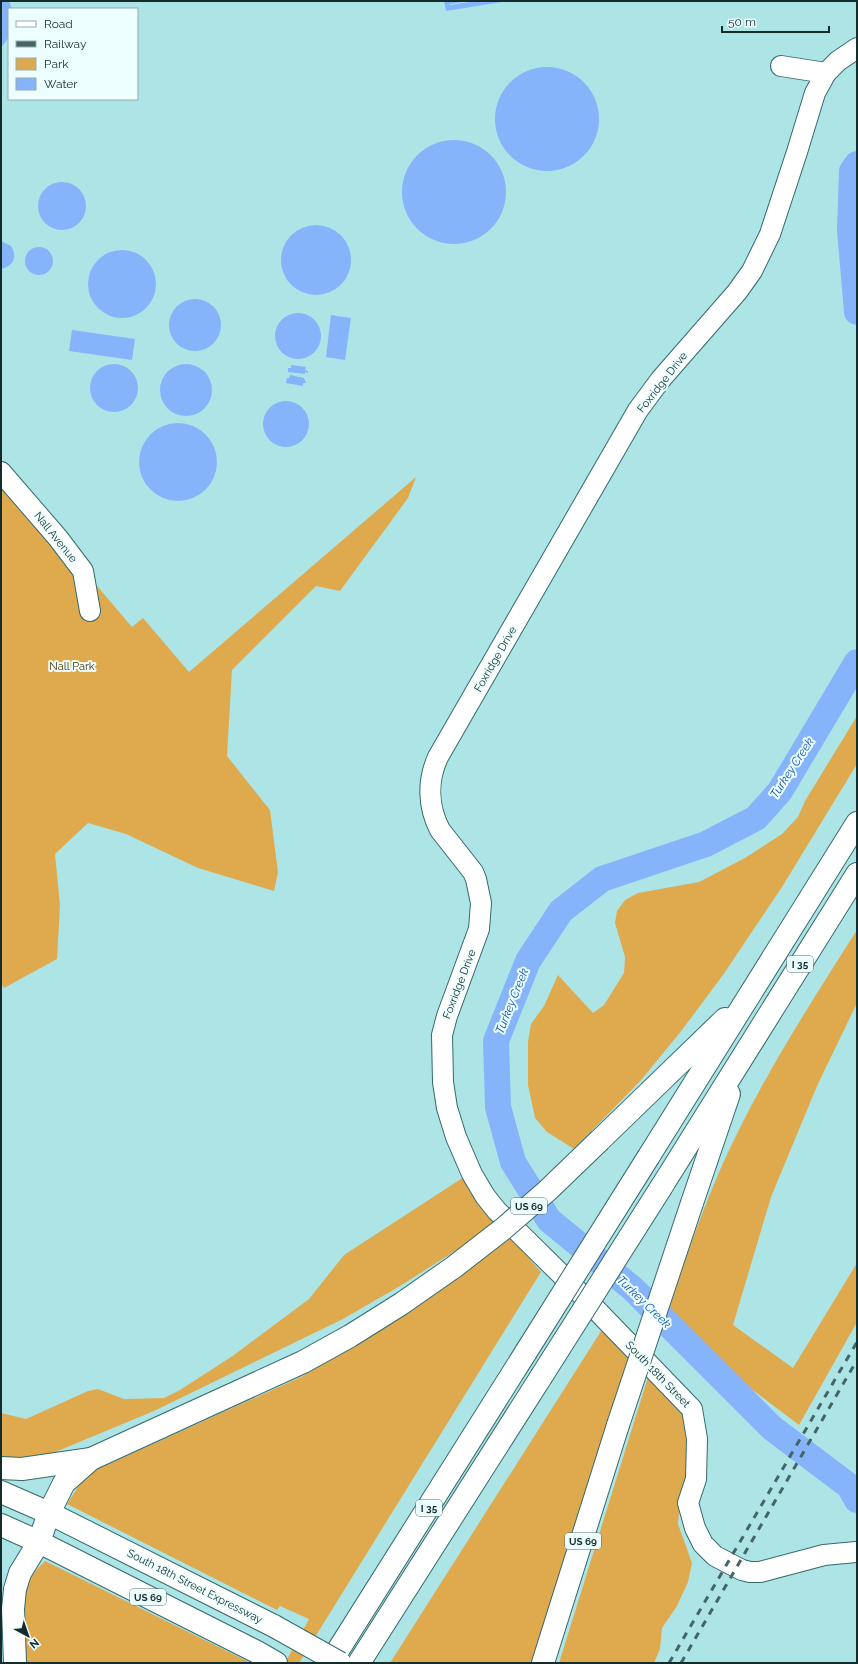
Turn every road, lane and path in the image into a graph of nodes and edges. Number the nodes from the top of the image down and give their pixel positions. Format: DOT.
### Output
graph roads {
  1 [pos="857,48"];
  2 [pos="781,66"];
  3 [pos="826,73"];
  4 [pos="1,472"];
  5 [pos="90,611"];
  6 [pos="857,823"];
  7 [pos="857,874"];
  8 [pos="749,996"];
  9 [pos="742,1055"];
  10 [pos="580,1293"];
  11 [pos="91,1459"];
  12 [pos="1,1468"];
  13 [pos="1,1492"];
  14 [pos="49,1513"];
  15 [pos="1,1525"];
  16 [pos="39,1542"];
  17 [pos="856,1552"];
  18 [pos="1,1616"];
  19 [pos="14,1641"];
  20 [pos="15,1663"];
  21 [pos="276,1663"];
  22 [pos="330,1663"];
  23 [pos="340,1663"];
  24 [pos="360,1663"];
  25 [pos="543,1663"];
  1 -- 3 [label="street, Foxridge Drive"];
  2 -- 3 [label="street"];
  3 -- 10 [label="street, Foxridge Drive"];
  4 -- 5 [label="street, Nall Avenue"];
  6 -- 8 [label="main road, I 35"];
  7 -- 9 [label="main road, I 35"];
  8 -- 11 [label="main road, US 69, bridge"];
  8 -- 22 [label="main road, I 35, bridge"];
  9 -- 24 [label="main road, I 35, bridge"];
  9 -- 25 [label="main road, US 69, bridge"];
  10 -- 17 [label="street, South 18th Street"];
  11 -- 12 [label="main road"];
  11 -- 14 [label="main road, US 69"];
  13 -- 14 [label="main road, South 18th Street Expressway"];
  14 -- 16 [label="main road, US 69"];
  14 -- 23 [label="main road, South 18th Street Expressway, bridge"];
  15 -- 16 [label="main road"];
  16 -- 19 [label="main road"];
  16 -- 21 [label="main road, US 69"];
  18 -- 19 [label="main road"];
  19 -- 20 [label="main road"];
}
